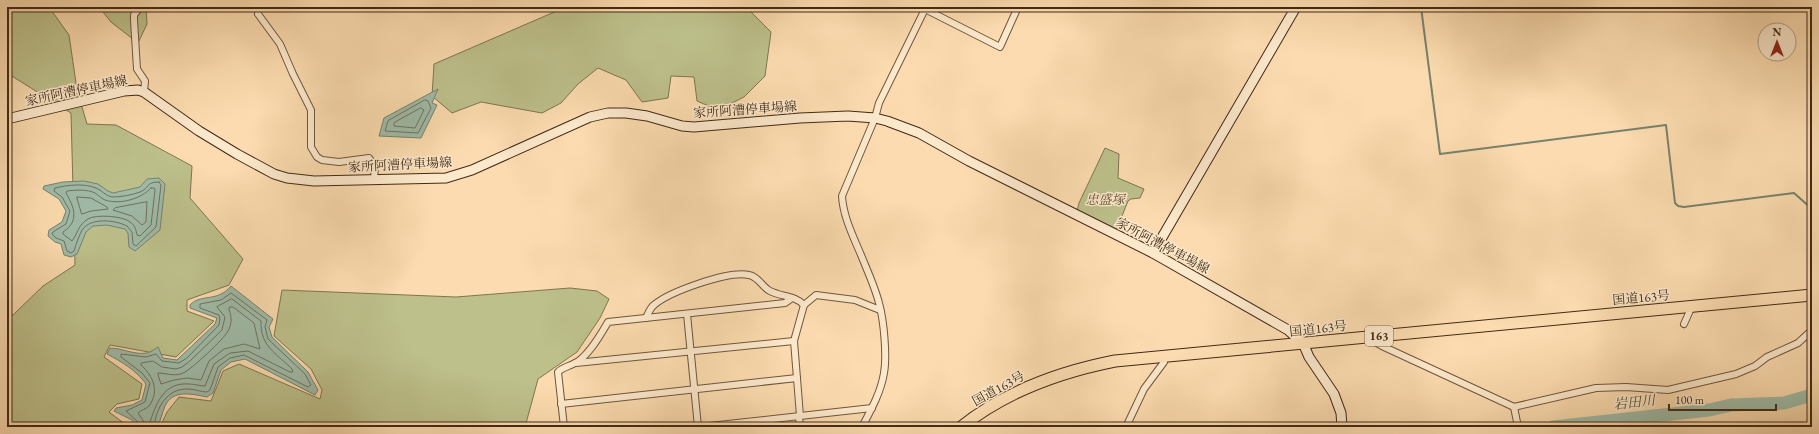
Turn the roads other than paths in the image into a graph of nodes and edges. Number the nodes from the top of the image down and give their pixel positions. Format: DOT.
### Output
graph roads {
  1 [pos="140,7"];
  2 [pos="1018,7"];
  3 [pos="1296,7"];
  4 [pos="926,8"];
  5 [pos="258,14"];
  6 [pos="144,92"];
  7 [pos="8,116"];
  8 [pos="875,118"];
  9 [pos="374,179"];
  10 [pos="1153,253"];
  11 [pos="1812,295"];
  12 [pos="792,298"];
  13 [pos="804,305"];
  14 [pos="1692,306"];
  15 [pos="880,310"];
  16 [pos="687,314"];
  17 [pos="646,318"];
  18 [pos="1684,324"];
  19 [pos="1812,330"];
  20 [pos="1367,337"];
  21 [pos="794,341"];
  22 [pos="1302,343"];
  23 [pos="690,352"];
  24 [pos="1165,357"];
  25 [pos="576,363"];
  26 [pos="796,378"];
  27 [pos="695,389"];
  28 [pos="561,404"];
  29 [pos="1514,407"];
  30 [pos="872,408"];
  31 [pos="799,417"];
  32 [pos="564,427"];
  33 [pos="699,427"];
  34 [pos="800,427"];
  35 [pos="862,427"];
  36 [pos="962,427"];
  37 [pos="1126,427"];
  38 [pos="1342,427"];
  39 [pos="1518,427"];
  1 -- 6 [label="street"];
  2 -- 4 [label="street"];
  3 -- 10 [label="main road"];
  4 -- 8 [label="street"];
  5 -- 9 [label="street"];
  6 -- 7 [label="main road, 家所阿漕停車場線"];
  6 -- 9 [label="main road, 家所阿漕停車場線"];
  8 -- 9 [label="main road, 家所阿漕停車場線"];
  8 -- 10 [label="main road, 家所阿漕停車場線"];
  8 -- 15 [label="street"];
  10 -- 22 [label="main road, 家所阿漕停車場線"];
  11 -- 14 [label="highway, 国道163号 / 163"];
  12 -- 13 [label="street"];
  12 -- 16 [label="street"];
  12 -- 17 [label="street"];
  13 -- 15 [label="street"];
  13 -- 21 [label="street"];
  14 -- 18 [label="street"];
  14 -- 20 [label="highway, 国道163号 / 163"];
  15 -- 30 [label="street"];
  16 -- 17 [label="street"];
  16 -- 23 [label="street"];
  17 -- 25 [label="street"];
  19 -- 29 [label="street"];
  20 -- 22 [label="highway, 国道163号 / 163"];
  20 -- 29 [label="street"];
  21 -- 23 [label="street"];
  21 -- 26 [label="street"];
  22 -- 24 [label="highway, 国道163号 / 163"];
  22 -- 38 [label="main road"];
  23 -- 25 [label="street"];
  23 -- 27 [label="street"];
  24 -- 36 [label="highway, 国道163号 / 163"];
  24 -- 37 [label="street"];
  25 -- 28 [label="street"];
  26 -- 27 [label="street"];
  26 -- 31 [label="street"];
  27 -- 28 [label="street"];
  27 -- 33 [label="street"];
  28 -- 32 [label="street"];
  29 -- 39 [label="street"];
  30 -- 31 [label="street"];
  30 -- 35 [label="street"];
  31 -- 33 [label="street"];
  31 -- 34 [label="street"];
}
